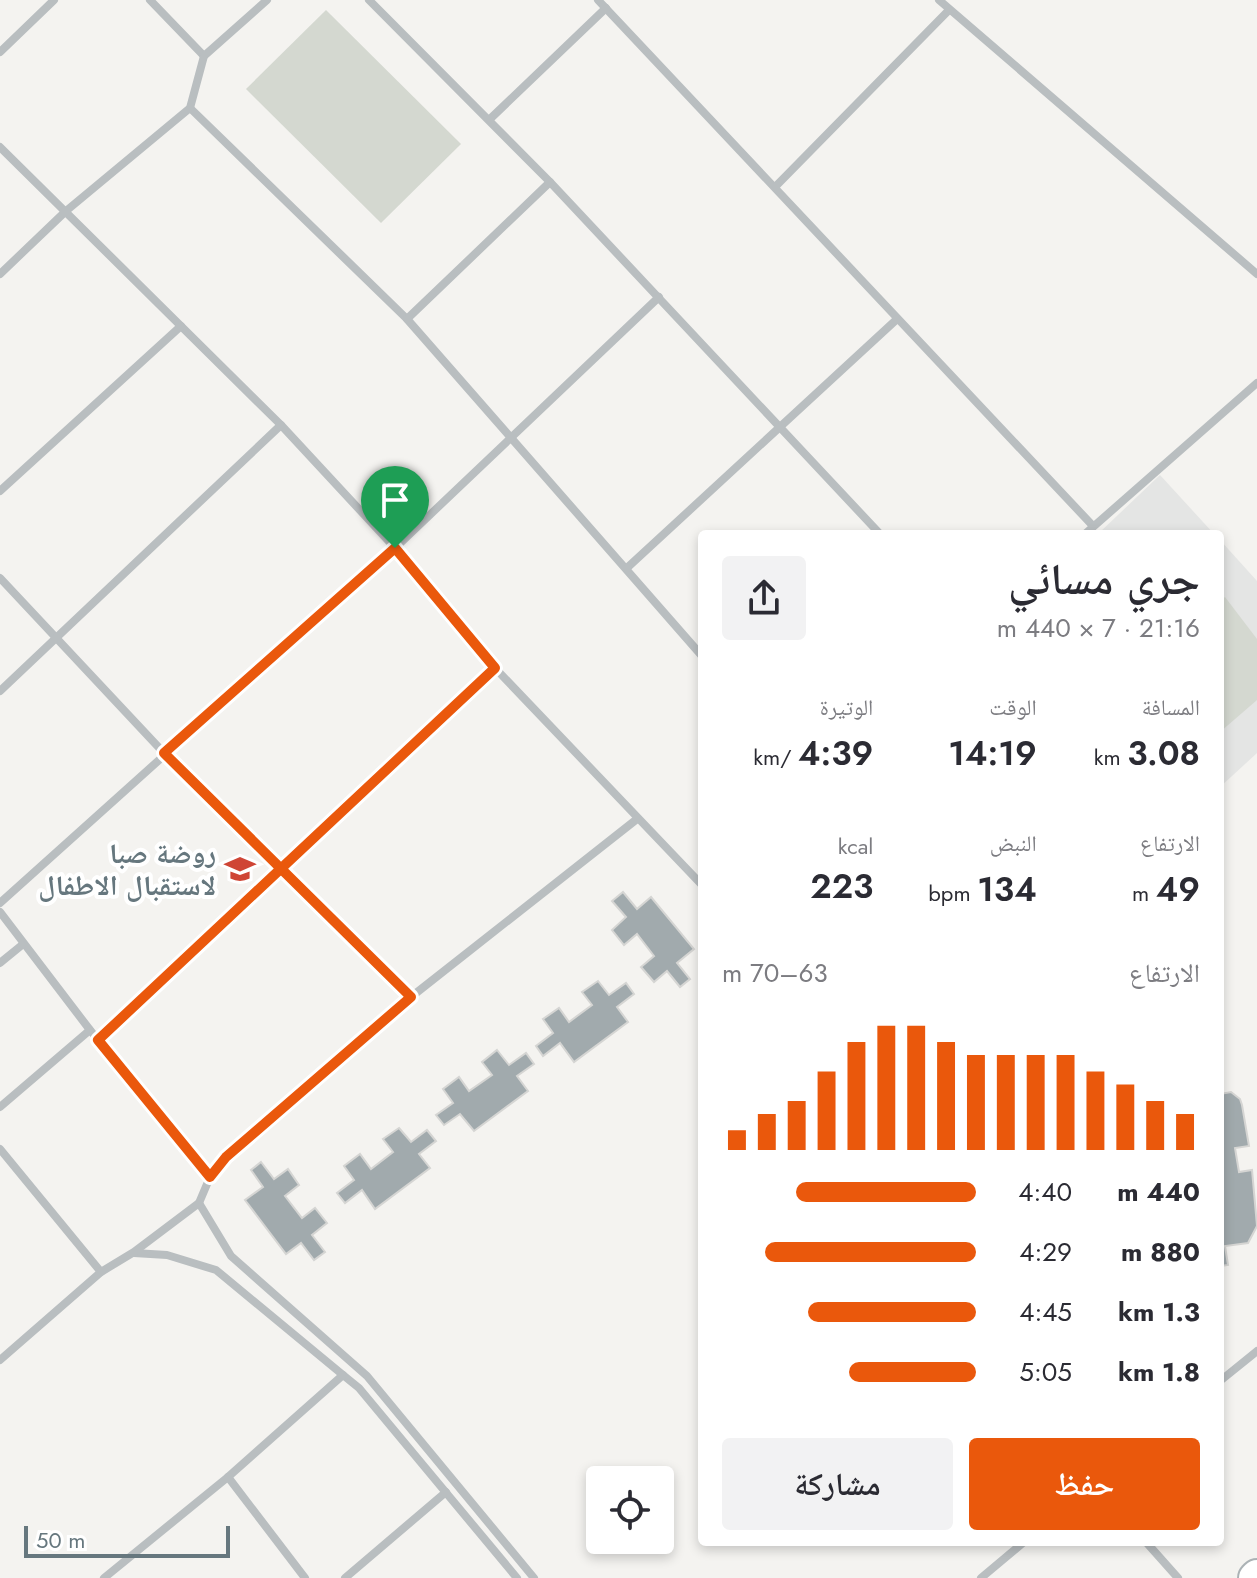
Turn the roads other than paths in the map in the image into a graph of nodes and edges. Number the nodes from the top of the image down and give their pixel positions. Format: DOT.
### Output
graph roads {
  1 [pos="54,0"];
  2 [pos="150,0"];
  3 [pos="267,0"];
  4 [pos="369,0"];
  5 [pos="598,0"];
  6 [pos="939,0"];
  7 [pos="606,8"];
  8 [pos="949,10"];
  9 [pos="0,52"];
  10 [pos="204,56"];
  11 [pos="190,108"];
  12 [pos="490,119"];
  13 [pos="0,147"];
  14 [pos="550,182"];
  15 [pos="776,186"];
  16 [pos="66,211"];
  17 [pos="0,274"];
  18 [pos="1257,274"];
  19 [pos="659,297"];
  20 [pos="407,319"];
  21 [pos="896,320"];
  22 [pos="181,326"];
  23 [pos="1257,383"];
  24 [pos="779,424"];
  25 [pos="281,425"];
  26 [pos="513,437"];
  27 [pos="0,491"];
  28 [pos="1093,526"];
  29 [pos="876,530"];
  30 [pos="1089,530"];
  31 [pos="395,548"];
  32 [pos="628,567"];
  33 [pos="0,578"];
  34 [pos="55,635"];
  35 [pos="698,651"];
  36 [pos="495,668"];
  37 [pos="0,691"];
  38 [pos="164,753"];
  39 [pos="637,819"];
  40 [pos="281,869"];
  41 [pos="698,880"];
  42 [pos="0,903"];
  43 [pos="0,912"];
  44 [pos="22,945"];
  45 [pos="0,963"];
  46 [pos="411,997"];
  47 [pos="90,1030"];
  48 [pos="98,1040"];
  49 [pos="0,1107"];
  50 [pos="0,1149"];
  51 [pos="210,1177"];
  52 [pos="199,1203"];
  53 [pos="134,1252"];
  54 [pos="101,1272"];
  55 [pos="1257,1351"];
  56 [pos="1,1357"];
  57 [pos="343,1375"];
  58 [pos="1224,1378"];
  59 [pos="228,1477"];
  60 [pos="446,1492"];
  61 [pos="1019,1546"];
  62 [pos="1150,1546"];
  63 [pos="104,1578"];
  64 [pos="305,1578"];
  65 [pos="345,1578"];
  66 [pos="517,1578"];
  67 [pos="534,1578"];
  68 [pos="981,1578"];
  69 [pos="1178,1578"];
  1 -- 9 [label="street"];
  2 -- 10 [label="street"];
  3 -- 10 [label="street"];
  4 -- 12 [label="street"];
  5 -- 7 [label="street"];
  6 -- 8 [label="street"];
  7 -- 12 [label="street"];
  7 -- 15 [label="street"];
  8 -- 15 [label="street"];
  8 -- 18 [label="street"];
  10 -- 11 [label="street"];
  11 -- 16 [label="street"];
  11 -- 20 [label="street"];
  12 -- 14 [label="street"];
  13 -- 16 [label="street"];
  14 -- 19 [label="street"];
  14 -- 20 [label="street"];
  15 -- 21 [label="street"];
  16 -- 17 [label="street"];
  16 -- 22 [label="street"];
  19 -- 24 [label="street"];
  19 -- 26 [label="street"];
  20 -- 26 [label="street"];
  21 -- 24 [label="street"];
  21 -- 28 [label="street"];
  22 -- 25 [label="street"];
  22 -- 27 [label="street"];
  23 -- 28 [label="street"];
  24 -- 29 [label="street"];
  24 -- 32 [label="street"];
  25 -- 31 [label="street"];
  25 -- 34 [label="street"];
  26 -- 31 [label="street"];
  26 -- 32 [label="street"];
  28 -- 30 [label="street"];
  31 -- 36 [label="street"];
  31 -- 38 [label="street"];
  32 -- 35 [label="street"];
  33 -- 34 [label="street"];
  34 -- 37 [label="street"];
  34 -- 38 [label="street"];
  36 -- 39 [label="street"];
  36 -- 40 [label="street"];
  38 -- 40 [label="street"];
  38 -- 42 [label="street"];
  39 -- 41 [label="street"];
  39 -- 46 [label="street"];
  40 -- 46 [label="street"];
  40 -- 48 [label="street"];
  43 -- 44 [label="street"];
  44 -- 45 [label="street"];
  44 -- 47 [label="street"];
  46 -- 51 [label="street"];
  47 -- 48 [label="street"];
  47 -- 49 [label="street"];
  48 -- 51 [label="street"];
  50 -- 54 [label="street"];
  51 -- 52 [label="street"];
  52 -- 53 [label="street"];
  52 -- 67 [label="street"];
  53 -- 54 [label="street"];
  53 -- 57 [label="street"];
  54 -- 56 [label="street"];
  55 -- 58 [label="street"];
  57 -- 59 [label="street"];
  57 -- 60 [label="street"];
  59 -- 63 [label="street"];
  59 -- 64 [label="street"];
  60 -- 65 [label="street"];
  60 -- 66 [label="street"];
  61 -- 68 [label="street"];
  62 -- 69 [label="street"];
}
